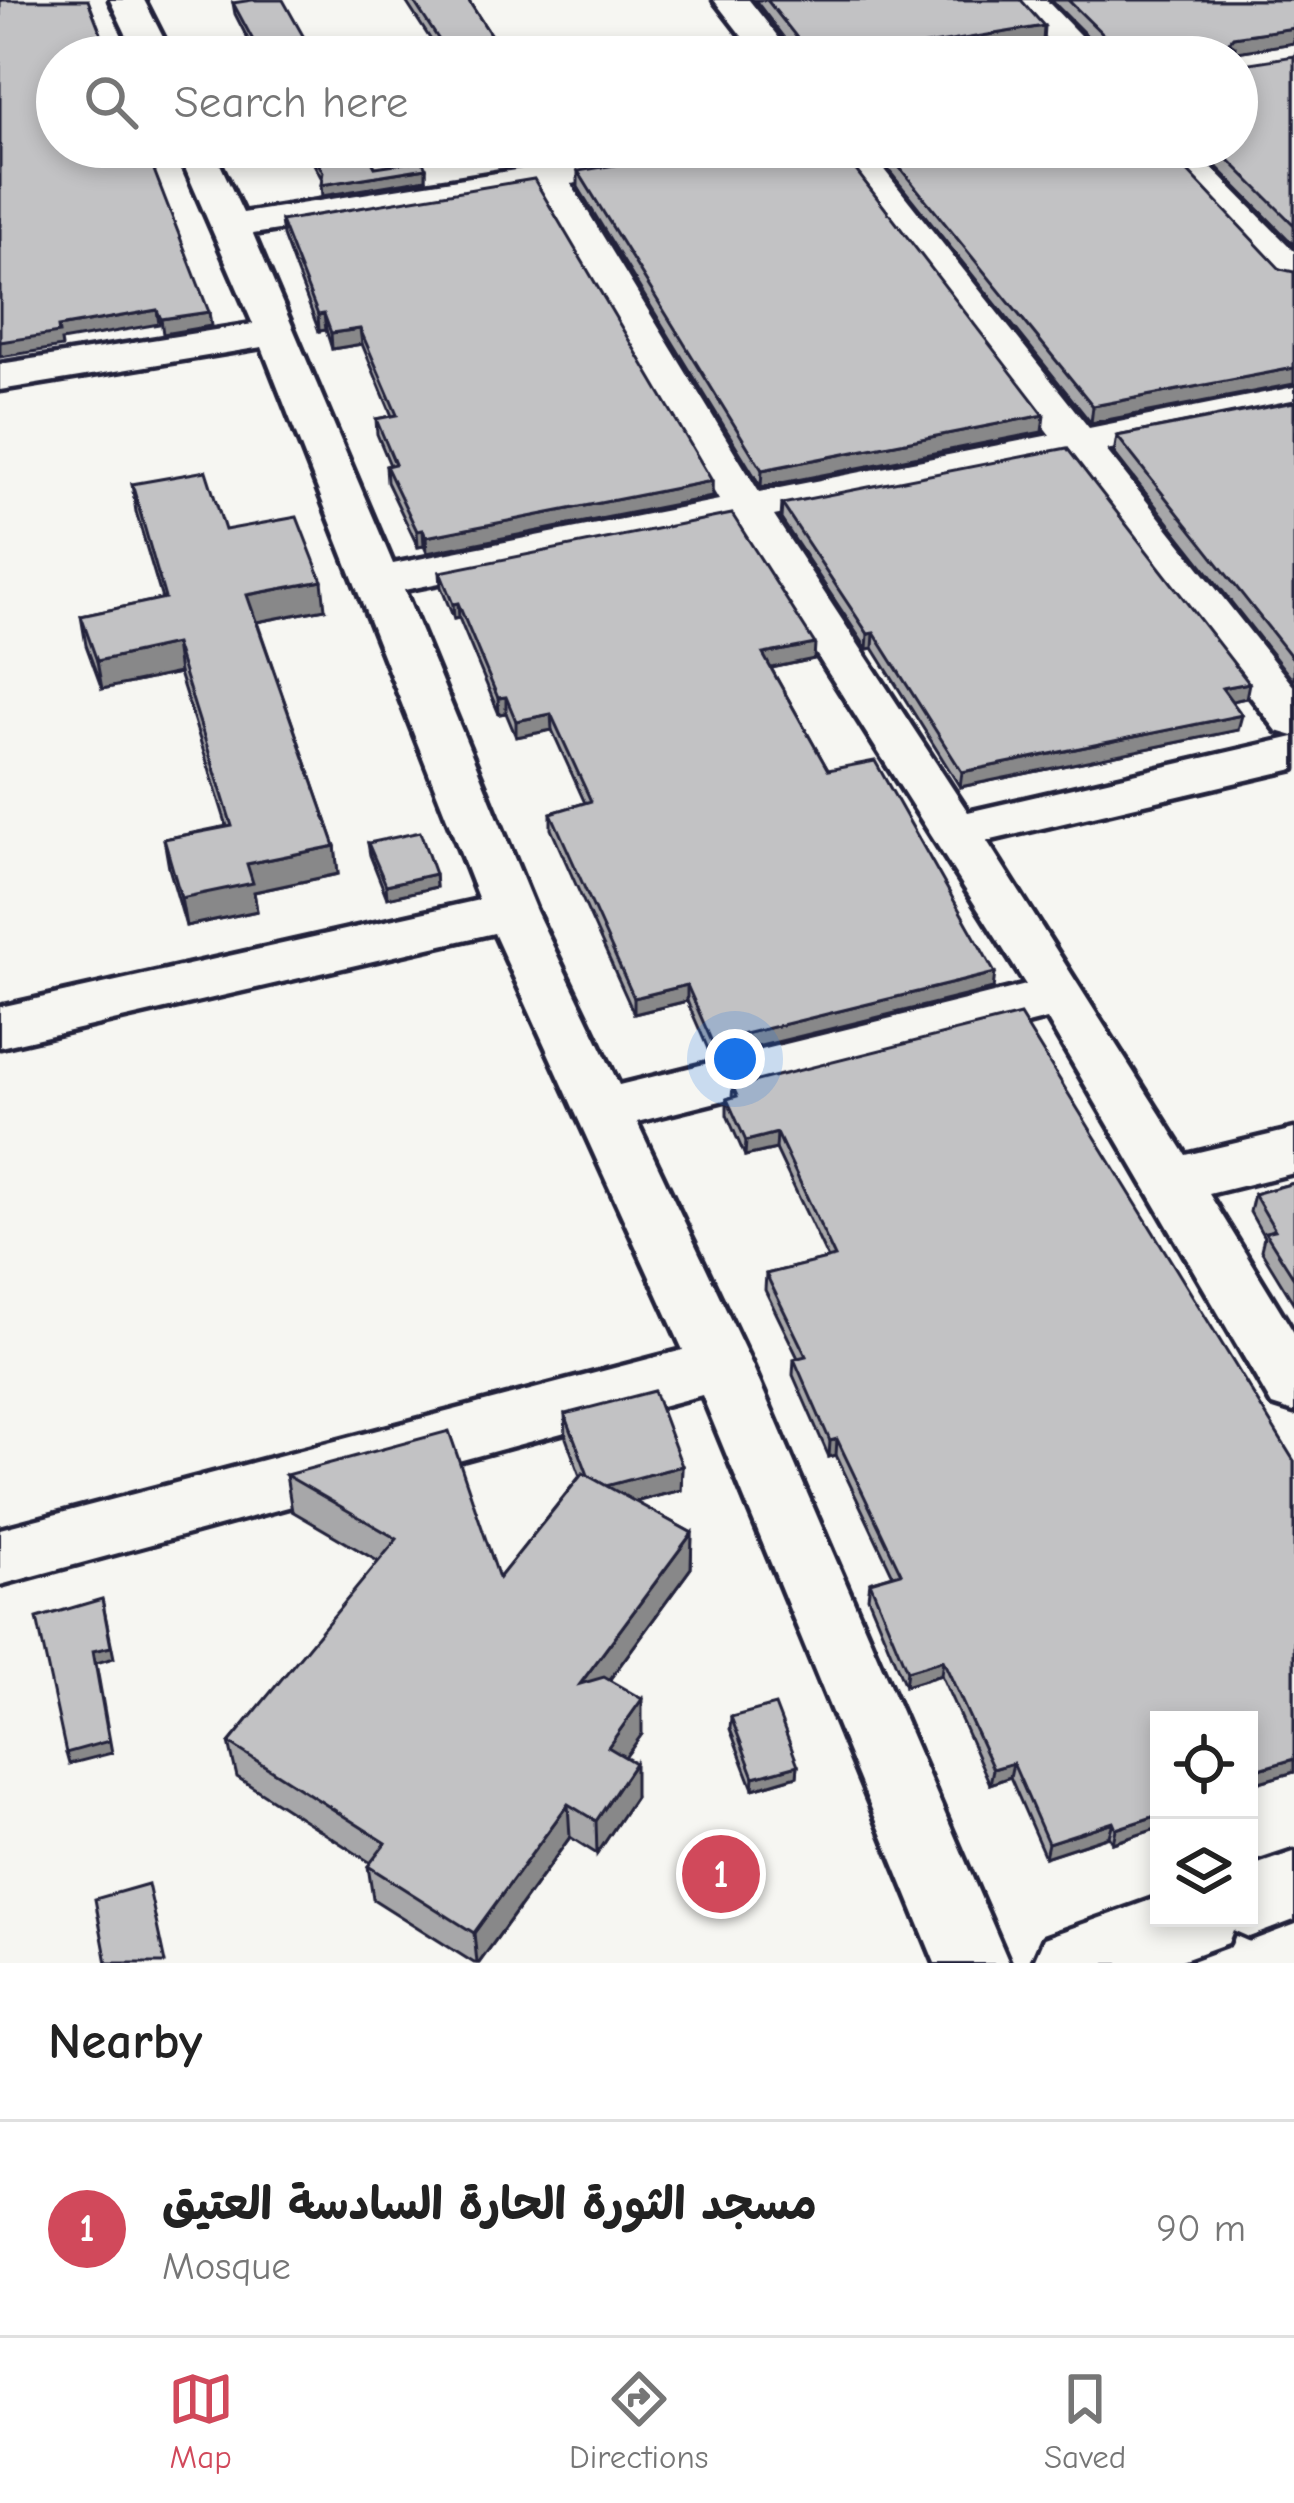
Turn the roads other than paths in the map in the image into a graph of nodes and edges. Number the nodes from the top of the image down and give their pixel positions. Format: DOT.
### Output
graph roads {
  1 [pos="128,0"];
  2 [pos="731,0"];
  3 [pos="1028,0"];
  4 [pos="144,36"];
  5 [pos="759,36"];
  6 [pos="1063,36"];
  7 [pos="202,168"];
  8 [pos="598,168"];
  9 [pos="864,168"];
  10 [pos="1191,168"];
  11 [pos="547,176"];
  12 [pos="226,227"];
  13 [pos="1294,274"];
  14 [pos="277,332"];
  15 [pos="0,377"];
  16 [pos="1294,400"];
  17 [pos="1079,442"];
  18 [pos="745,506"];
  19 [pos="378,581"];
  20 [pos="1294,719"];
  21 [pos="1294,753"];
  22 [pos="958,831"];
  23 [pos="510,911"];
  24 [pos="1061,996"];
  25 [pos="0,1027"];
  26 [pos="603,1110"];
  27 [pos="1294,1151"];
  28 [pos="1170,1181"];
  29 [pos="721,1365"];
  30 [pos="1294,1388"];
  31 [pos="0,1557"];
  32 [pos="1294,1886"];
  33 [pos="1258,1899"];
  34 [pos="1176,1927"];
  35 [pos="972,1963"];
  36 [pos="1070,1963"];
  1 -- 4 [label="street"];
  2 -- 5 [label="street"];
  3 -- 6 [label="street"];
  7 -- 12 [label="street"];
  8 -- 11 [label="street"];
  9 -- 17 [label="street"];
  10 -- 13 [label="street"];
  11 -- 12 [label="street"];
  11 -- 18 [label="street"];
  12 -- 14 [label="street"];
  14 -- 15 [label="street"];
  14 -- 19 [label="street"];
  16 -- 17 [label="street"];
  17 -- 18 [label="street"];
  17 -- 20 [label="street"];
  18 -- 19 [label="street"];
  18 -- 22 [label="street"];
  19 -- 23 [label="street"];
  21 -- 22 [label="street"];
  22 -- 24 [label="street"];
  23 -- 25 [label="street"];
  23 -- 26 [label="street"];
  24 -- 26 [label="street"];
  24 -- 28 [label="street"];
  26 -- 29 [label="street"];
  27 -- 28 [label="street"];
  28 -- 30 [label="street"];
  29 -- 31 [label="street"];
  29 -- 35 [label="street"];
  32 -- 33 [label="street"];
  34 -- 36 [label="street"];
}
